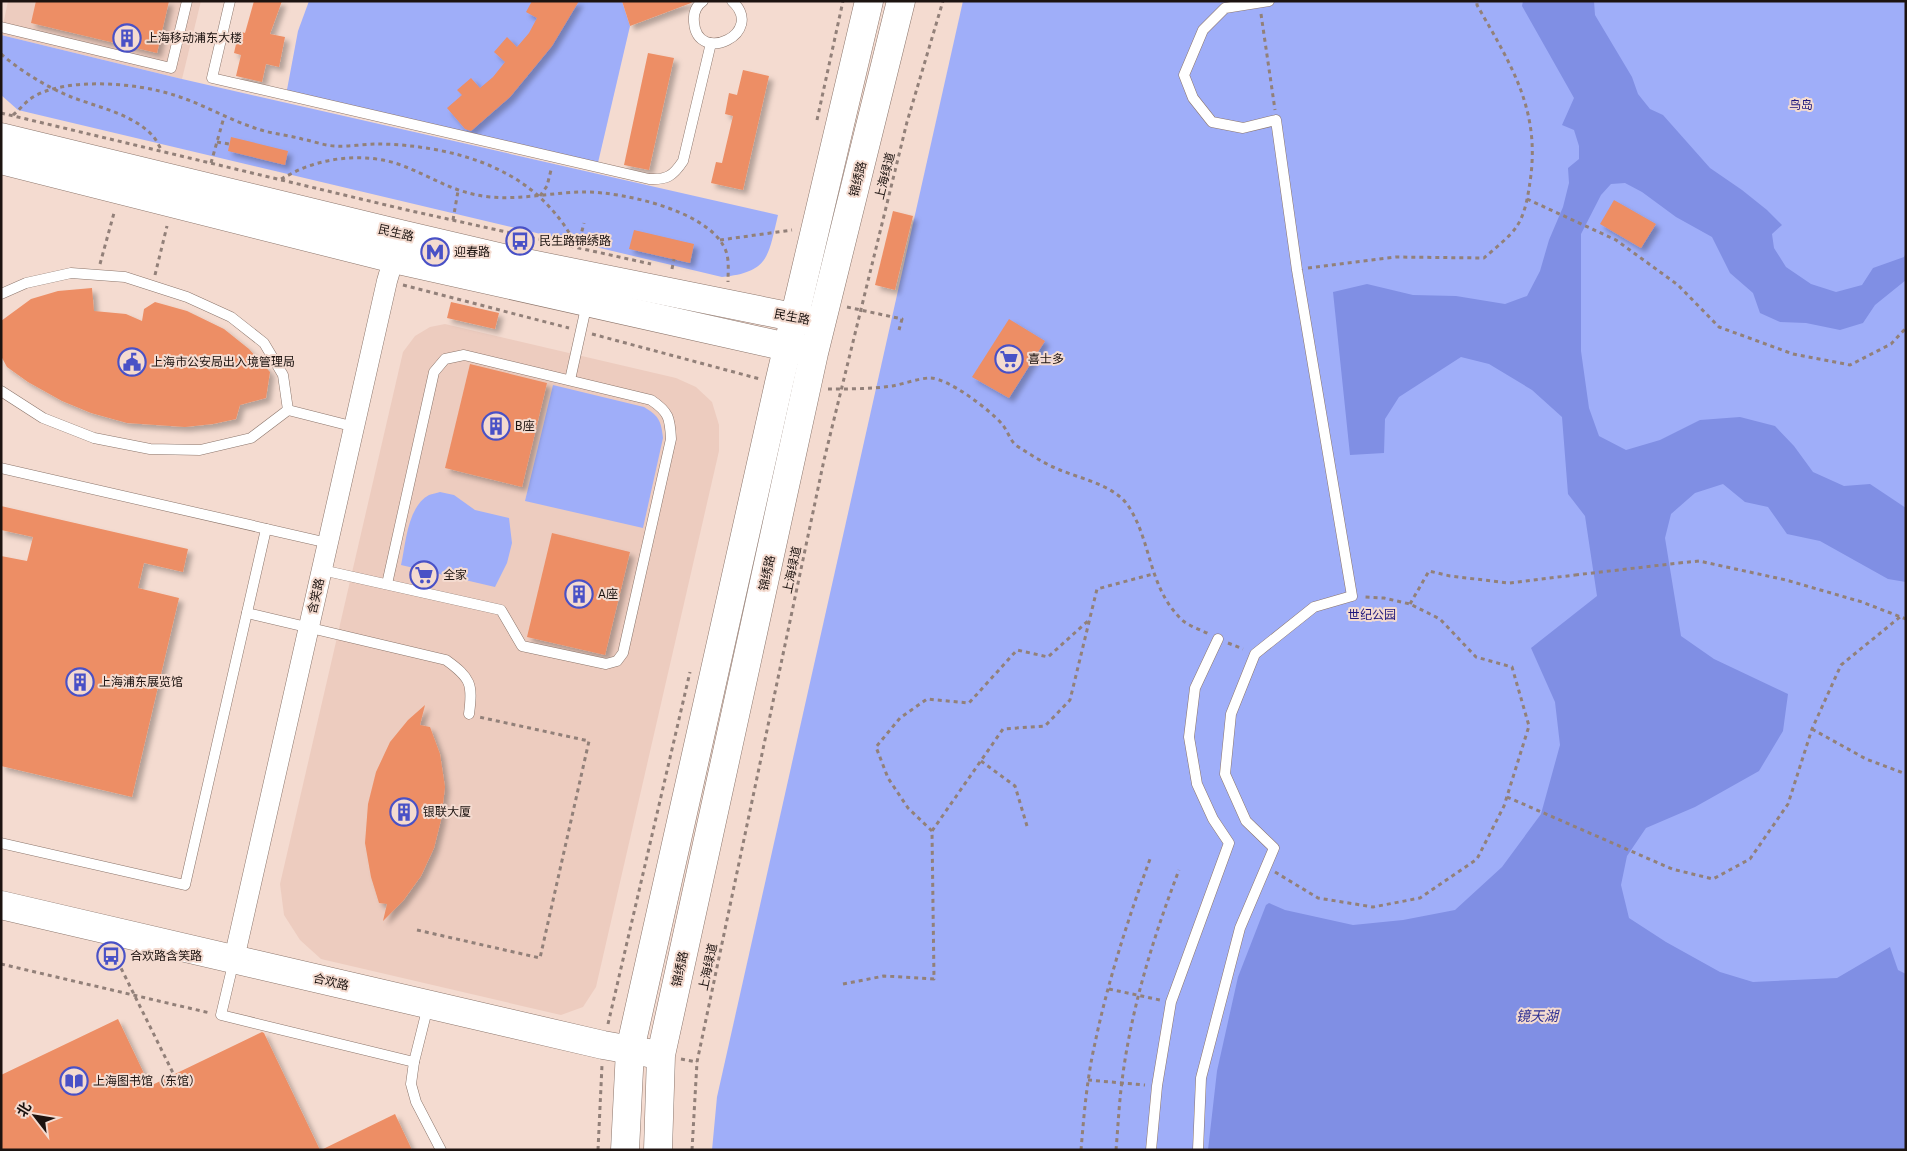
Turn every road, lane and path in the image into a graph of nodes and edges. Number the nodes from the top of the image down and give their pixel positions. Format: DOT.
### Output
graph roads {
  1 [pos="187,1"];
  2 [pos="230,1"];
  3 [pos="703,1"];
  4 [pos="732,1"];
  5 [pos="869,1"];
  6 [pos="901,1"];
  7 [pos="943,1"];
  8 [pos="1477,1"];
  9 [pos="1264,2"];
  10 [pos="1,27"];
  11 [pos="711,43"];
  12 [pos="1,54"];
  13 [pos="55,89"];
  14 [pos="1,112"];
  15 [pos="224,117"];
  16 [pos="1276,120"];
  17 [pos="7,126"];
  18 [pos="217,142"];
  19 [pos="229,144"];
  20 [pos="162,151"];
  21 [pos="555,157"];
  22 [pos="1,160"];
  23 [pos="211,163"];
  24 [pos="280,179"];
  25 [pos="458,191"];
  26 [pos="540,196"];
  27 [pos="1527,200"];
  28 [pos="105,210"];
  29 [pos="114,213"];
  30 [pos="123,215"];
  31 [pos="453,220"];
  32 [pos="584,223"];
  33 [pos="158,224"];
  34 [pos="167,226"];
  35 [pos="176,228"];
  36 [pos="792,230"];
  37 [pos="719,240"];
  38 [pos="578,248"];
  39 [pos="394,258"];
  40 [pos="674,260"];
  41 [pos="654,265"];
  42 [pos="663,267"];
  43 [pos="1297,270"];
  44 [pos="98,275"];
  45 [pos="719,280"];
  46 [pos="728,282"];
  47 [pos="736,283"];
  48 [pos="152,286"];
  49 [pos="1,294"];
  50 [pos="587,303"];
  51 [pos="831,310"];
  52 [pos="860,310"];
  53 [pos="795,316"];
  54 [pos="1906,328"];
  55 [pos="899,330"];
  56 [pos="581,331"];
  57 [pos="788,347"];
  58 [pos="814,353"];
  59 [pos="570,380"];
  60 [pos="779,383"];
  61 [pos="814,388"];
  62 [pos="841,389"];
  63 [pos="1,391"];
  64 [pos="288,410"];
  65 [pos="355,427"];
  66 [pos="1,468"];
  67 [pos="266,529"];
  68 [pos="328,543"];
  69 [pos="322,570"];
  70 [pos="1153,574"];
  71 [pos="386,584"];
  72 [pos="1352,596"];
  73 [pos="1410,604"];
  74 [pos="247,612"];
  75 [pos="1900,617"];
  76 [pos="1090,619"];
  77 [pos="1906,619"];
  78 [pos="309,627"];
  79 [pos="1218,639"];
  80 [pos="1255,654"];
  81 [pos="469,714"];
  82 [pos="1812,729"];
  83 [pos="981,761"];
  84 [pos="1906,774"];
  85 [pos="1507,798"];
  86 [pos="1027,826"];
  87 [pos="932,831"];
  88 [pos="1,843"];
  89 [pos="1150,859"];
  90 [pos="1266,866"];
  91 [pos="1179,870"];
  92 [pos="1,905"];
  93 [pos="101,928"];
  94 [pos="417,930"];
  95 [pos="234,959"];
  96 [pos="1,964"];
  97 [pos="843,984"];
  98 [pos="1109,989"];
  99 [pos="136,995"];
  100 [pos="1138,995"];
  101 [pos="1171,1002"];
  102 [pos="428,1004"];
  103 [pos="221,1015"];
  104 [pos="630,1050"];
  105 [pos="661,1054"];
  106 [pos="414,1062"];
  107 [pos="174,1075"];
  108 [pos="1088,1080"];
  109 [pos="1121,1083"];
  110 [pos="1157,1086"];
  111 [pos="441,1150"];
  112 [pos="625,1150"];
  113 [pos="658,1150"];
  114 [pos="692,1150"];
  115 [pos="1081,1150"];
  116 [pos="1116,1150"];
  117 [pos="1151,1150"];
  118 [pos="1198,1150"];
  1 -- 10 [label="lane"];
  2 -- 21 [label="lane"];
  3 -- 11 [label="lane"];
  4 -- 11 [label="lane"];
  5 -- 53 [label="main road"];
  6 -- 51 [label="main road, 锦绣路"];
  7 -- 52 [label="path, 上海绿道"];
  8 -- 27 [label="path"];
  9 -- 16 [label="path"];
  9 -- 16 [label="lane"];
  11 -- 21 [label="lane"];
  12 -- 13 [label="path"];
  13 -- 15 [label="path"];
  13 -- 17 [label="path"];
  13 -- 20 [label="path"];
  14 -- 17 [label="path"];
  15 -- 18 [label="path"];
  15 -- 26 [label="path"];
  16 -- 43 [label="lane"];
  17 -- 20 [label="path"];
  17 -- 39 [label="main road, 民生路"];
  18 -- 19 [label="path"];
  18 -- 23 [label="path"];
  20 -- 23 [label="path"];
  21 -- 26 [label="path"];
  22 -- 39 [label="main road, 民生路"];
  23 -- 24 [label="path"];
  24 -- 25 [label="path"];
  24 -- 31 [label="path"];
  25 -- 26 [label="path"];
  25 -- 31 [label="path"];
  26 -- 37 [label="path"];
  26 -- 38 [label="path"];
  27 -- 43 [label="path"];
  27 -- 54 [label="path"];
  28 -- 29 [label="path"];
  29 -- 30 [label="path"];
  29 -- 44 [label="path"];
  31 -- 38 [label="path"];
  32 -- 38 [label="path"];
  33 -- 34 [label="path"];
  34 -- 35 [label="path"];
  34 -- 48 [label="path"];
  36 -- 37 [label="path"];
  37 -- 46 [label="path"];
  38 -- 41 [label="path"];
  39 -- 50 [label="main road, 民生路"];
  39 -- 53 [label="main road, 民生路"];
  39 -- 56 [label="path"];
  39 -- 65 [label="street, 含笑路"];
  40 -- 42 [label="path"];
  43 -- 72 [label="lane"];
  44 -- 48 [label="lane"];
  44 -- 49 [label="lane"];
  45 -- 46 [label="path"];
  46 -- 47 [label="path"];
  48 -- 64 [label="lane"];
  50 -- 56 [label="lane"];
  50 -- 57 [label="main road, 民生路"];
  51 -- 52 [label="path"];
  51 -- 53 [label="main road, 民生路"];
  51 -- 58 [label="main road, 锦绣路"];
  52 -- 55 [label="path"];
  52 -- 62 [label="path, 上海绿道"];
  53 -- 57 [label="main road"];
  56 -- 59 [label="lane"];
  56 -- 60 [label="path"];
  57 -- 58 [label="main road, 民生路"];
  57 -- 60 [label="main road"];
  58 -- 61 [label="main road, 锦绣路"];
  59 -- 71 [label="lane"];
  59 -- 71 [label="lane"];
  60 -- 104 [label="main road"];
  61 -- 62 [label="path"];
  61 -- 105 [label="main road, 锦绣路"];
  62 -- 70 [label="path"];
  62 -- 114 [label="path, 上海绿道"];
  63 -- 64 [label="lane"];
  64 -- 65 [label="lane"];
  65 -- 68 [label="street, 含笑路"];
  66 -- 67 [label="lane"];
  67 -- 68 [label="lane"];
  67 -- 74 [label="lane"];
  68 -- 69 [label="street, 含笑路"];
  69 -- 71 [label="lane"];
  69 -- 78 [label="street, 含笑路"];
  70 -- 76 [label="path"];
  70 -- 79 [label="path"];
  72 -- 73 [label="path"];
  72 -- 80 [label="lane"];
  73 -- 75 [label="path, bridge"];
  73 -- 85 [label="path"];
  74 -- 78 [label="lane"];
  74 -- 88 [label="lane"];
  75 -- 77 [label="path"];
  75 -- 82 [label="path"];
  76 -- 83 [label="path"];
  76 -- 87 [label="path"];
  78 -- 81 [label="lane"];
  78 -- 95 [label="street, 含笑路"];
  79 -- 80 [label="path"];
  79 -- 101 [label="lane"];
  80 -- 90 [label="lane"];
  81 -- 94 [label="path"];
  82 -- 84 [label="path"];
  82 -- 85 [label="path"];
  83 -- 86 [label="path"];
  83 -- 87 [label="path"];
  85 -- 90 [label="path"];
  87 -- 97 [label="path"];
  89 -- 98 [label="path"];
  90 -- 118 [label="lane"];
  91 -- 100 [label="path"];
  92 -- 93 [label="main road, 合欢路"];
  93 -- 95 [label="main road, 合欢路"];
  93 -- 99 [label="path"];
  95 -- 102 [label="main road, 合欢路"];
  95 -- 103 [label="lane"];
  96 -- 99 [label="path"];
  98 -- 100 [label="path"];
  98 -- 108 [label="path"];
  99 -- 103 [label="path"];
  99 -- 107 [label="path"];
  100 -- 101 [label="path"];
  100 -- 109 [label="path"];
  101 -- 110 [label="lane"];
  102 -- 104 [label="main road, 合欢路"];
  102 -- 106 [label="lane"];
  103 -- 106 [label="lane"];
  104 -- 105 [label="main road, 合欢路"];
  104 -- 112 [label="main road"];
  105 -- 113 [label="main road, 锦绣路"];
  106 -- 111 [label="lane"];
  108 -- 109 [label="path"];
  108 -- 115 [label="path"];
  109 -- 110 [label="path"];
  109 -- 116 [label="path"];
  110 -- 117 [label="lane"];
}
